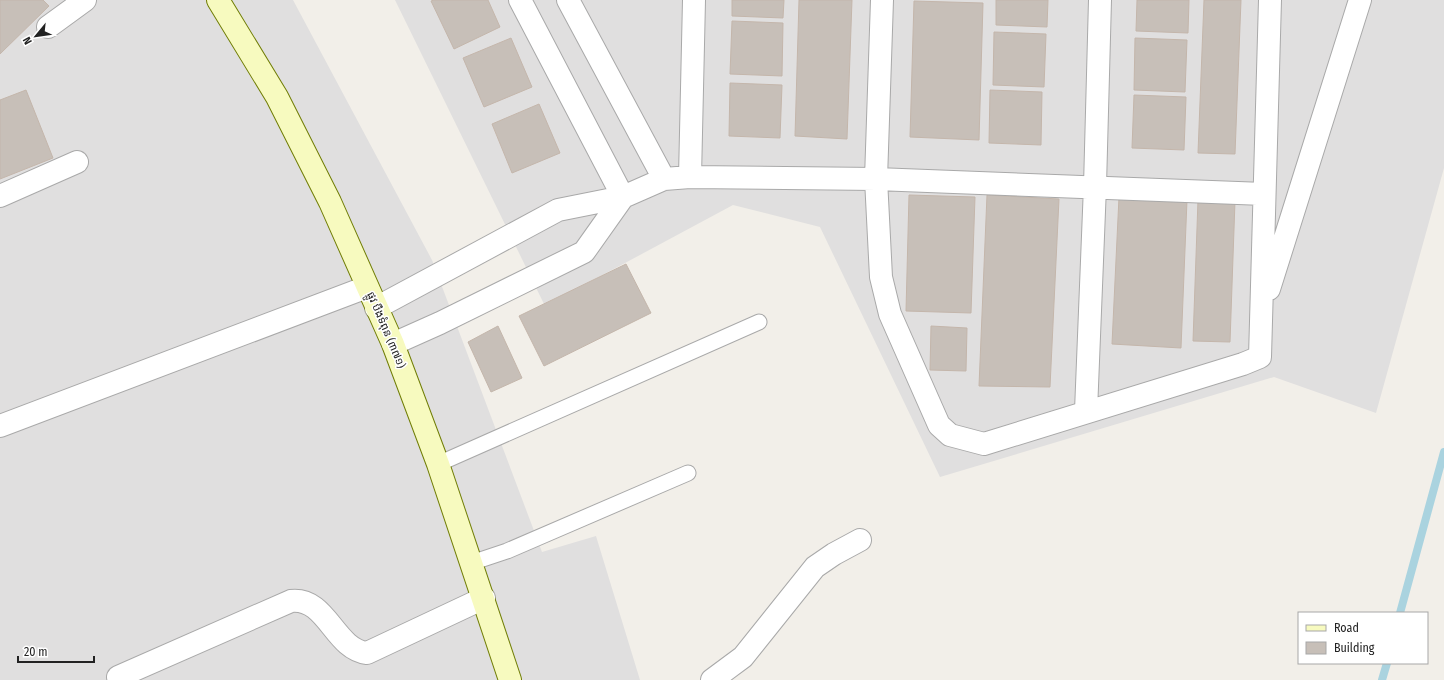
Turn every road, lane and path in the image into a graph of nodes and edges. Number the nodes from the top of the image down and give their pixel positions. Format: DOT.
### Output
graph roads {
  1 [pos="85,0"];
  2 [pos="218,0"];
  3 [pos="520,0"];
  4 [pos="568,0"];
  5 [pos="694,0"];
  6 [pos="882,0"];
  7 [pos="1100,0"];
  8 [pos="1270,0"];
  9 [pos="1360,0"];
  10 [pos="48,28"];
  11 [pos="77,162"];
  12 [pos="690,177"];
  13 [pos="664,179"];
  14 [pos="876,179"];
  15 [pos="1095,186"];
  16 [pos="1264,194"];
  17 [pos="0,196"];
  18 [pos="623,197"];
  19 [pos="367,287"];
  20 [pos="376,308"];
  21 [pos="1261,315"];
  22 [pos="759,322"];
  23 [pos="393,344"];
  24 [pos="1086,411"];
  25 [pos="0,426"];
  26 [pos="438,464"];
  27 [pos="688,473"];
  28 [pos="860,540"];
  29 [pos="472,563"];
  30 [pos="484,598"];
  31 [pos="118,677"];
  32 [pos="510,680"];
  33 [pos="712,680"];
  1 -- 10 [label="street"];
  2 -- 19 [label="main road, ផ្លូវ បឹងទំពុន (៣៧១)"];
  3 -- 18 [label="street"];
  4 -- 13 [label="street"];
  5 -- 12 [label="street"];
  6 -- 14 [label="street"];
  7 -- 15 [label="street"];
  8 -- 16 [label="street"];
  9 -- 21 [label="street"];
  11 -- 17 [label="street"];
  12 -- 13 [label="street"];
  12 -- 14 [label="street"];
  13 -- 18 [label="street"];
  14 -- 15 [label="street"];
  14 -- 24 [label="street"];
  15 -- 16 [label="street"];
  15 -- 24 [label="street"];
  16 -- 21 [label="street"];
  18 -- 20 [label="street"];
  18 -- 23 [label="street"];
  19 -- 20 [label="main road, ផ្លូវ បឹងទំពុន (៣៧១)"];
  19 -- 25 [label="street"];
  20 -- 23 [label="main road, ផ្លូវ បឹងទំពុន (៣៧១)"];
  21 -- 24 [label="street"];
  22 -- 26 [label="lane"];
  23 -- 26 [label="main road, ផ្លូវ បឹងទំពុន (៣៧១)"];
  26 -- 29 [label="main road, ផ្លូវ បឹងទំពុន (៣៧១)"];
  27 -- 29 [label="lane"];
  28 -- 33 [label="street"];
  29 -- 30 [label="main road, ផ្លូវ បឹងទំពុន (៣៧១)"];
  30 -- 31 [label="street"];
  30 -- 32 [label="main road, ផ្លូវ បឹងទំពុន (៣៧១)"];
}
